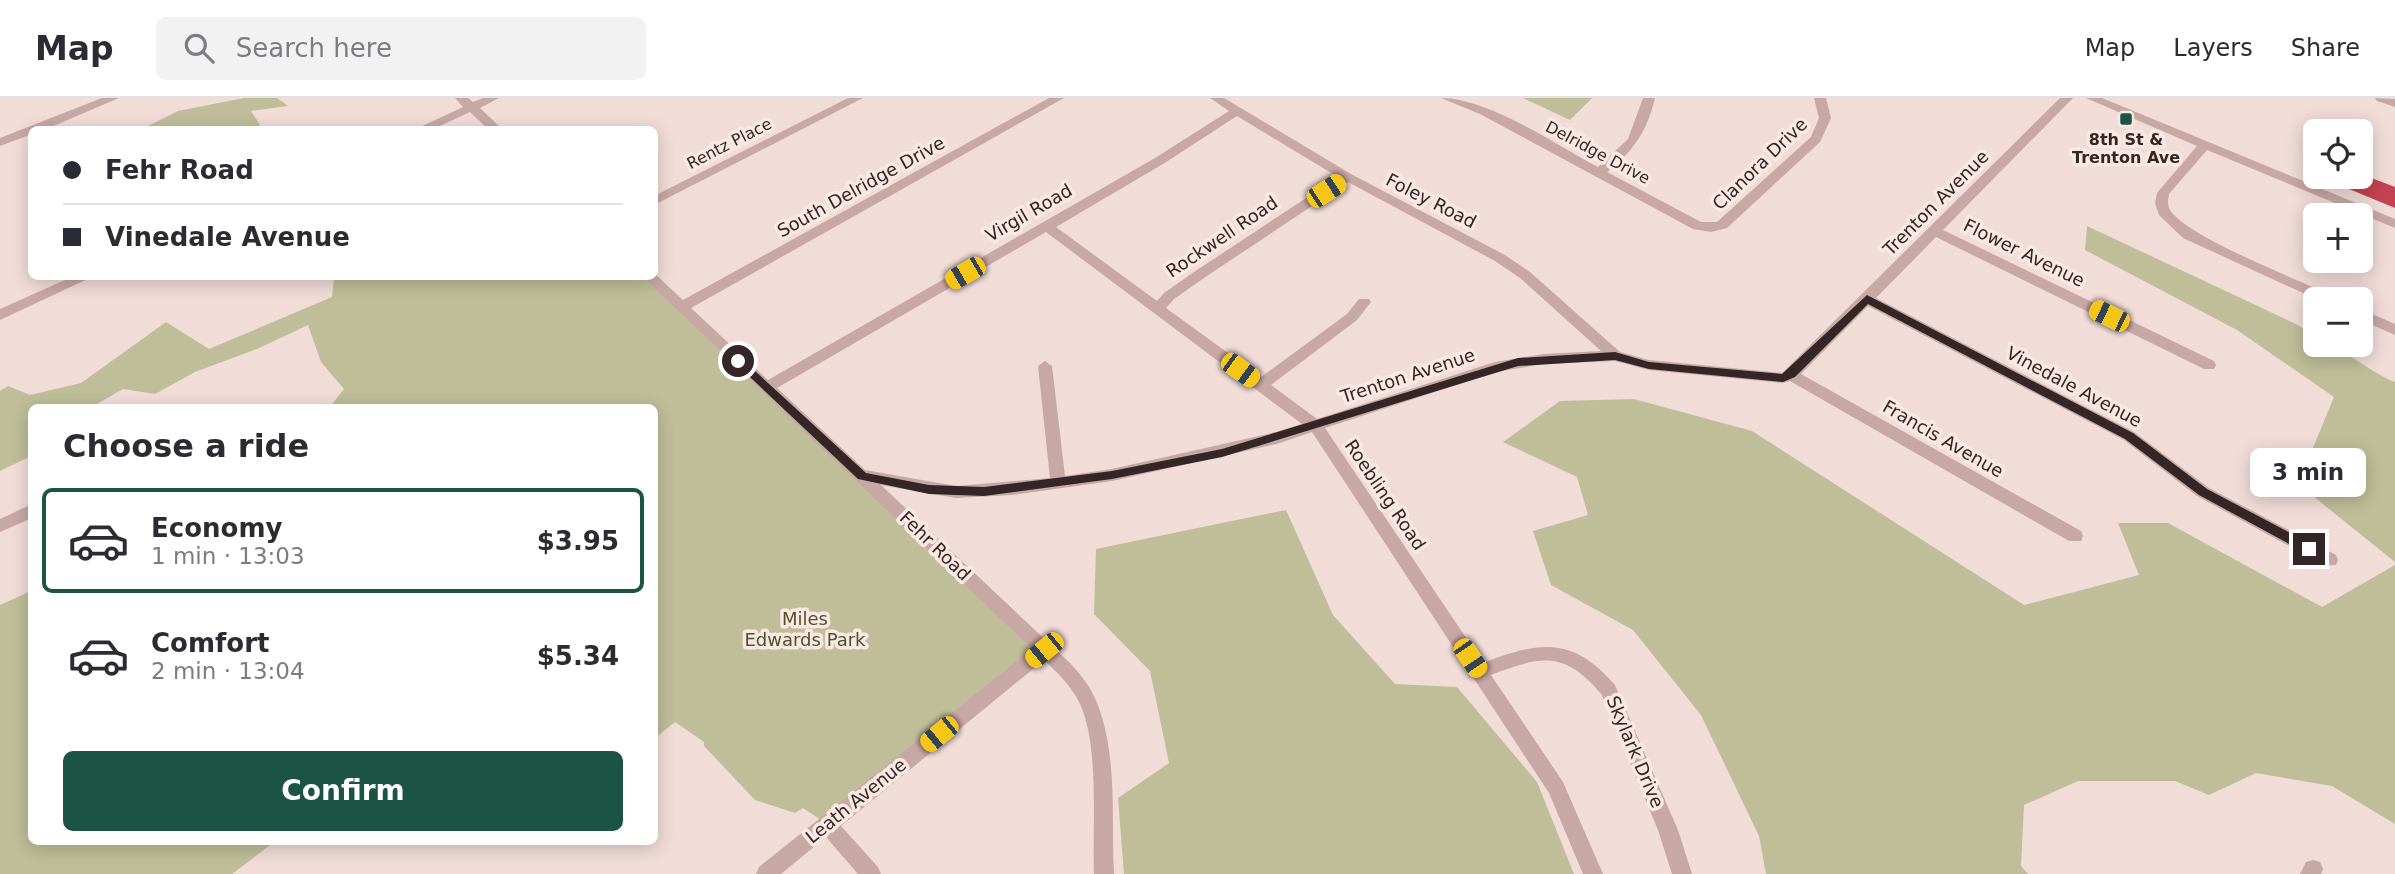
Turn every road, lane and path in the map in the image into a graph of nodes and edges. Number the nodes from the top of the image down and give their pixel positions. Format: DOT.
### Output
graph roads {
  1 [pos="113,98"];
  2 [pos="461,98"];
  3 [pos="493,98"];
  4 [pos="856,98"];
  5 [pos="1058,98"];
  6 [pos="1216,98"];
  7 [pos="1447,98"];
  8 [pos="1649,98"];
  9 [pos="1820,98"];
  10 [pos="2067,98"];
  11 [pos="2092,98"];
  12 [pos="2381,98"];
  13 [pos="2395,103"];
  14 [pos="473,106"];
  15 [pos="1237,111"];
  16 [pos="42,126"];
  17 [pos="429,126"];
  18 [pos="493,126"];
  19 [pos="28,132"];
  20 [pos="0,142"];
  21 [pos="2206,145"];
  22 [pos="1599,172"];
  23 [pos="1347,177"];
  24 [pos="658,199"];
  25 [pos="1692,222"];
  26 [pos="2395,224"];
  27 [pos="1046,226"];
  28 [pos="1935,231"];
  29 [pos="78,280"];
  30 [pos="653,280"];
  31 [pos="2303,288"];
  32 [pos="1867,299"];
  33 [pos="1364,302"];
  34 [pos="681,307"];
  35 [pos="1157,310"];
  36 [pos="0,315"];
  37 [pos="2373,320"];
  38 [pos="2395,330"];
  39 [pos="1615,356"];
  40 [pos="2209,365"];
  41 [pos="1045,366"];
  42 [pos="1791,375"];
  43 [pos="1261,384"];
  44 [pos="766,388"];
  45 [pos="1316,426"];
  46 [pos="862,476"];
  47 [pos="1058,482"];
  48 [pos="28,512"];
  49 [pos="0,526"];
  50 [pos="2075,536"];
  51 [pos="2330,560"];
  52 [pos="1044,650"];
  53 [pos="1479,672"];
  54 [pos="827,824"];
  55 [pos="766,874"];
  56 [pos="871,874"];
  57 [pos="1104,874"];
  58 [pos="1593,874"];
  59 [pos="1682,874"];
  1 -- 16 [label="street"];
  2 -- 14 [label="street"];
  3 -- 14 [label="street"];
  4 -- 24 [label="street, Rentz Place"];
  5 -- 34 [label="street, South Delridge Drive"];
  6 -- 15 [label="street, Foley Road"];
  7 -- 22 [label="street, Delridge Drive"];
  8 -- 22 [label="street"];
  9 -- 25 [label="street, Clanora Drive"];
  10 -- 28 [label="street, Trenton Avenue"];
  11 -- 21 [label="street"];
  12 -- 13 [label="street"];
  14 -- 17 [label="street"];
  14 -- 18 [label="street"];
  15 -- 23 [label="street, Foley Road"];
  15 -- 27 [label="street, Virgil Road"];
  19 -- 20 [label="street"];
  21 -- 26 [label="street"];
  21 -- 31 [label="street"];
  22 -- 25 [label="street, Delridge Drive"];
  23 -- 35 [label="street, Rockwell Road"];
  23 -- 39 [label="street, Foley Road"];
  27 -- 35 [label="street, Roebling Road"];
  27 -- 44 [label="street, Virgil Road"];
  28 -- 32 [label="street, Trenton Avenue"];
  28 -- 40 [label="street, Flower Avenue"];
  29 -- 36 [label="street"];
  30 -- 34 [label="street, Fehr Road"];
  32 -- 42 [label="street, Trenton Avenue"];
  32 -- 51 [label="street, Vinedale Avenue"];
  33 -- 43 [label="street"];
  34 -- 44 [label="street, Fehr Road"];
  35 -- 43 [label="street, Roebling Road"];
  37 -- 38 [label="street"];
  39 -- 42 [label="street, Trenton Avenue"];
  39 -- 45 [label="street, Trenton Avenue"];
  41 -- 47 [label="street"];
  42 -- 50 [label="street, Francis Avenue"];
  43 -- 45 [label="street, Roebling Road"];
  44 -- 46 [label="street, Fehr Road"];
  45 -- 47 [label="street, Trenton Avenue"];
  45 -- 53 [label="street, Roebling Road"];
  46 -- 47 [label="street, Trenton Avenue"];
  46 -- 52 [label="street, Fehr Road"];
  48 -- 49 [label="street"];
  52 -- 54 [label="street, Leath Avenue"];
  52 -- 57 [label="street, Fehr Road"];
  53 -- 58 [label="street, Roebling Road"];
  53 -- 59 [label="street, Skylark Drive"];
  54 -- 55 [label="street, Leath Avenue"];
  54 -- 56 [label="street"];
}
